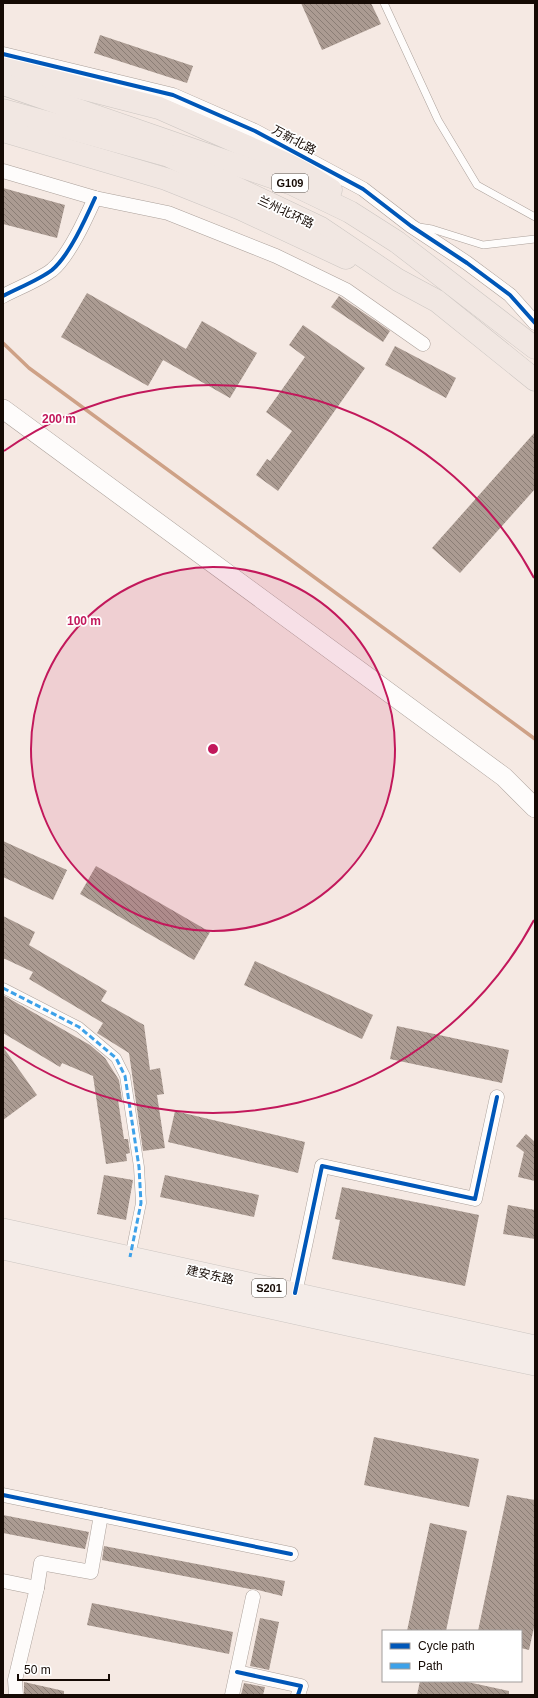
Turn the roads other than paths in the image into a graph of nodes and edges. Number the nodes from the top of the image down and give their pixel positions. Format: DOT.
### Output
graph roads {
  1 [pos="384,3"];
  2 [pos="3,54"];
  3 [pos="5,79"];
  4 [pos="3,110"];
  5 [pos="3,131"];
  6 [pos="3,171"];
  7 [pos="95,198"];
  8 [pos="535,217"];
  9 [pos="404,234"];
  10 [pos="535,240"];
  11 [pos="398,280"];
  12 [pos="3,296"];
  13 [pos="535,323"];
  14 [pos="424,344"];
  15 [pos="535,348"];
  16 [pos="528,374"];
  17 [pos="3,409"];
  18 [pos="535,808"];
  19 [pos="3,988"];
  20 [pos="497,1097"];
  21 [pos="3,1229"];
  22 [pos="3,1249"];
  23 [pos="130,1257"];
  24 [pos="294,1293"];
  25 [pos="535,1346"];
  26 [pos="535,1365"];
  27 [pos="3,1495"];
  28 [pos="101,1515"];
  29 [pos="291,1554"];
  30 [pos="3,1581"];
  31 [pos="37,1588"];
  32 [pos="253,1597"];
  33 [pos="237,1672"];
  34 [pos="16,1695"];
  35 [pos="232,1695"];
  36 [pos="298,1695"];
  1 -- 8 [label="lane"];
  2 -- 9 [label="street, 万新北路"];
  3 -- 9 [label="highway, G109"];
  4 -- 11 [label="highway, 兰州北环路 / G109"];
  5 -- 11 [label="highway"];
  6 -- 7 [label="street"];
  7 -- 12 [label="street"];
  7 -- 14 [label="street"];
  9 -- 10 [label="lane"];
  9 -- 13 [label="street, 万新北路"];
  9 -- 15 [label="highway, G109"];
  11 -- 16 [label="highway, 兰州北环路 / G109"];
  17 -- 18 [label="main road"];
  19 -- 23 [label="street"];
  20 -- 24 [label="street"];
  21 -- 23 [label="main road, 建安东路 / S201"];
  22 -- 26 [label="main road, 建安东路 / S201"];
  23 -- 24 [label="main road, 建安东路 / S201"];
  24 -- 25 [label="main road, 建安东路 / S201"];
  27 -- 28 [label="street"];
  28 -- 29 [label="street"];
  28 -- 31 [label="street"];
  30 -- 31 [label="street"];
  31 -- 34 [label="street"];
  32 -- 33 [label="street"];
  33 -- 35 [label="street"];
  33 -- 36 [label="street"];
}
